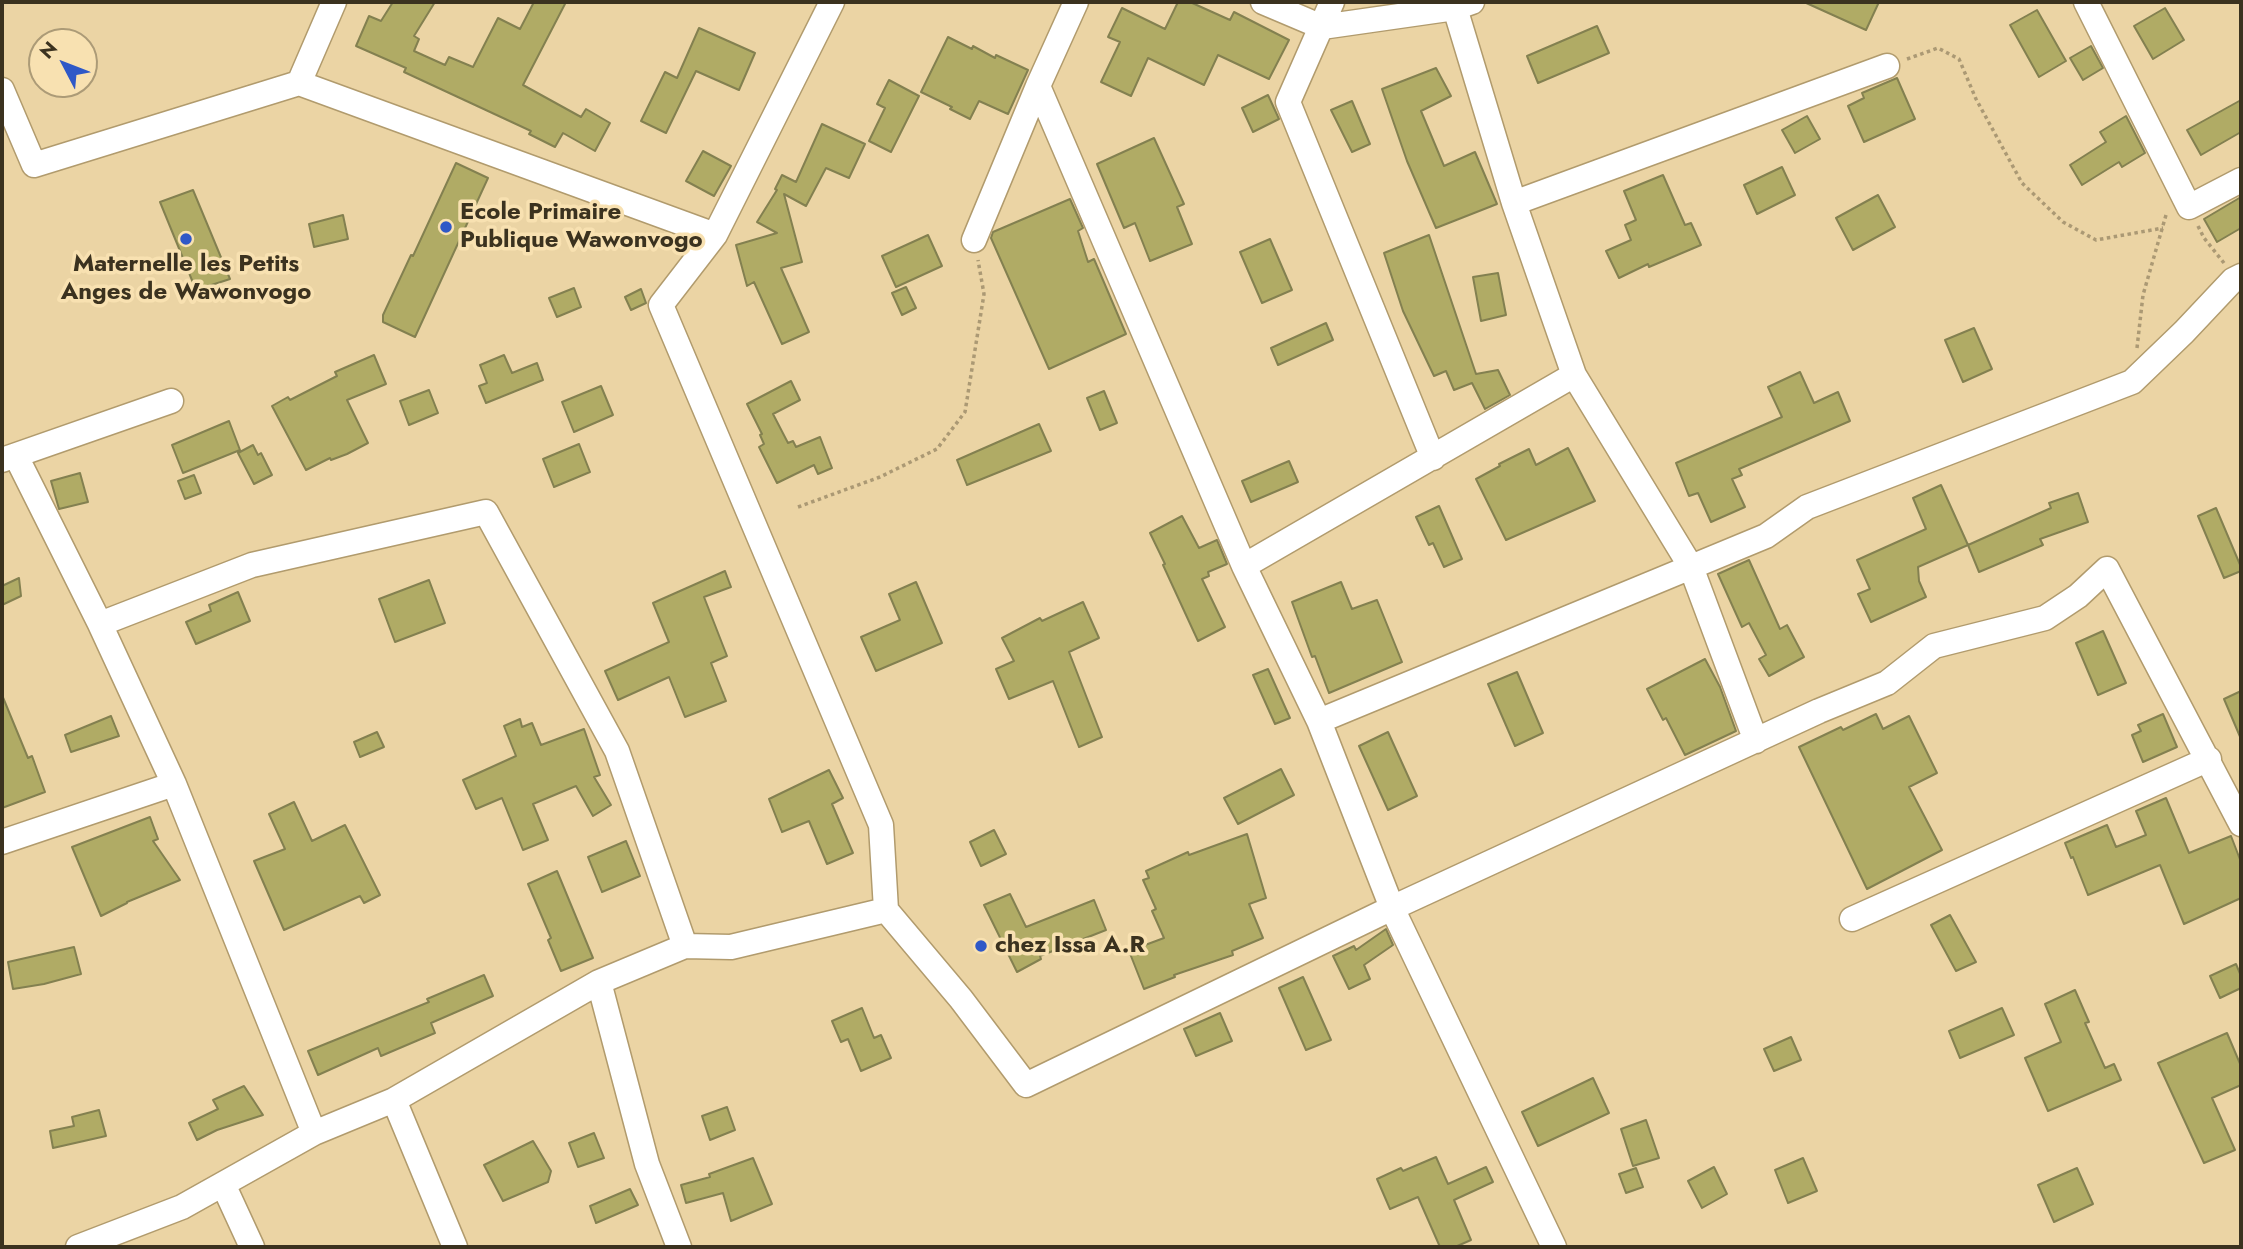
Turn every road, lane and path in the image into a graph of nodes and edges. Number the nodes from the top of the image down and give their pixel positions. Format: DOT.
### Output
graph roads {
  1 [pos="334,2"];
  2 [pos="832,2"];
  3 [pos="1076,2"];
  4 [pos="1262,2"];
  5 [pos="1332,2"];
  6 [pos="2085,2"];
  7 [pos="1464,5"];
  8 [pos="1322,27"];
  9 [pos="1887,66"];
  10 [pos="299,83"];
  11 [pos="1038,86"];
  12 [pos="2,90"];
  13 [pos="2241,180"];
  14 [pos="1514,203"];
  15 [pos="2189,207"];
  16 [pos="2163,228"];
  17 [pos="715,234"];
  18 [pos="974,240"];
  19 [pos="2237,278"];
  20 [pos="1574,375"];
  21 [pos="2132,382"];
  22 [pos="171,401"];
  23 [pos="9,458"];
  24 [pos="1433,458"];
  25 [pos="798,507"];
  26 [pos="1244,566"];
  27 [pos="1691,567"];
  28 [pos="100,624"];
  29 [pos="1319,721"];
  30 [pos="1756,741"];
  31 [pos="2209,759"];
  32 [pos="174,784"];
  33 [pos="2241,824"];
  34 [pos="2,842"];
  35 [pos="1392,908"];
  36 [pos="886,910"];
  37 [pos="1852,919"];
  38 [pos="685,946"];
  39 [pos="599,982"];
  40 [pos="394,1100"];
  41 [pos="314,1133"];
  42 [pos="223,1184"];
  43 [pos="78,1247"];
  44 [pos="252,1247"];
  45 [pos="455,1247"];
  46 [pos="678,1247"];
  47 [pos="1554,1247"];
  1 -- 10 [label="street"];
  2 -- 17 [label="street"];
  3 -- 11 [label="street"];
  4 -- 8 [label="street"];
  5 -- 8 [label="street"];
  6 -- 15 [label="street"];
  7 -- 8 [label="street"];
  7 -- 14 [label="street"];
  8 -- 24 [label="street"];
  9 -- 14 [label="street"];
  9 -- 16 [label="path"];
  10 -- 12 [label="street"];
  10 -- 17 [label="street"];
  11 -- 18 [label="street"];
  11 -- 26 [label="street"];
  13 -- 15 [label="street"];
  14 -- 20 [label="street"];
  15 -- 16 [label="path"];
  15 -- 19 [label="path"];
  16 -- 21 [label="path"];
  17 -- 36 [label="street"];
  18 -- 25 [label="path"];
  19 -- 21 [label="street"];
  20 -- 24 [label="street"];
  20 -- 27 [label="street"];
  21 -- 27 [label="street"];
  22 -- 23 [label="street"];
  23 -- 28 [label="street"];
  24 -- 26 [label="street"];
  26 -- 29 [label="street"];
  27 -- 29 [label="street"];
  27 -- 30 [label="street"];
  28 -- 32 [label="street"];
  28 -- 38 [label="street"];
  29 -- 35 [label="street"];
  30 -- 31 [label="street"];
  30 -- 35 [label="street"];
  31 -- 33 [label="street"];
  31 -- 37 [label="street"];
  32 -- 34 [label="street"];
  32 -- 41 [label="street"];
  35 -- 36 [label="street"];
  35 -- 47 [label="street"];
  36 -- 38 [label="street"];
  38 -- 39 [label="street"];
  39 -- 40 [label="street"];
  39 -- 46 [label="street"];
  40 -- 41 [label="street"];
  40 -- 45 [label="street"];
  41 -- 42 [label="street"];
  42 -- 43 [label="street"];
  42 -- 44 [label="street"];
}
